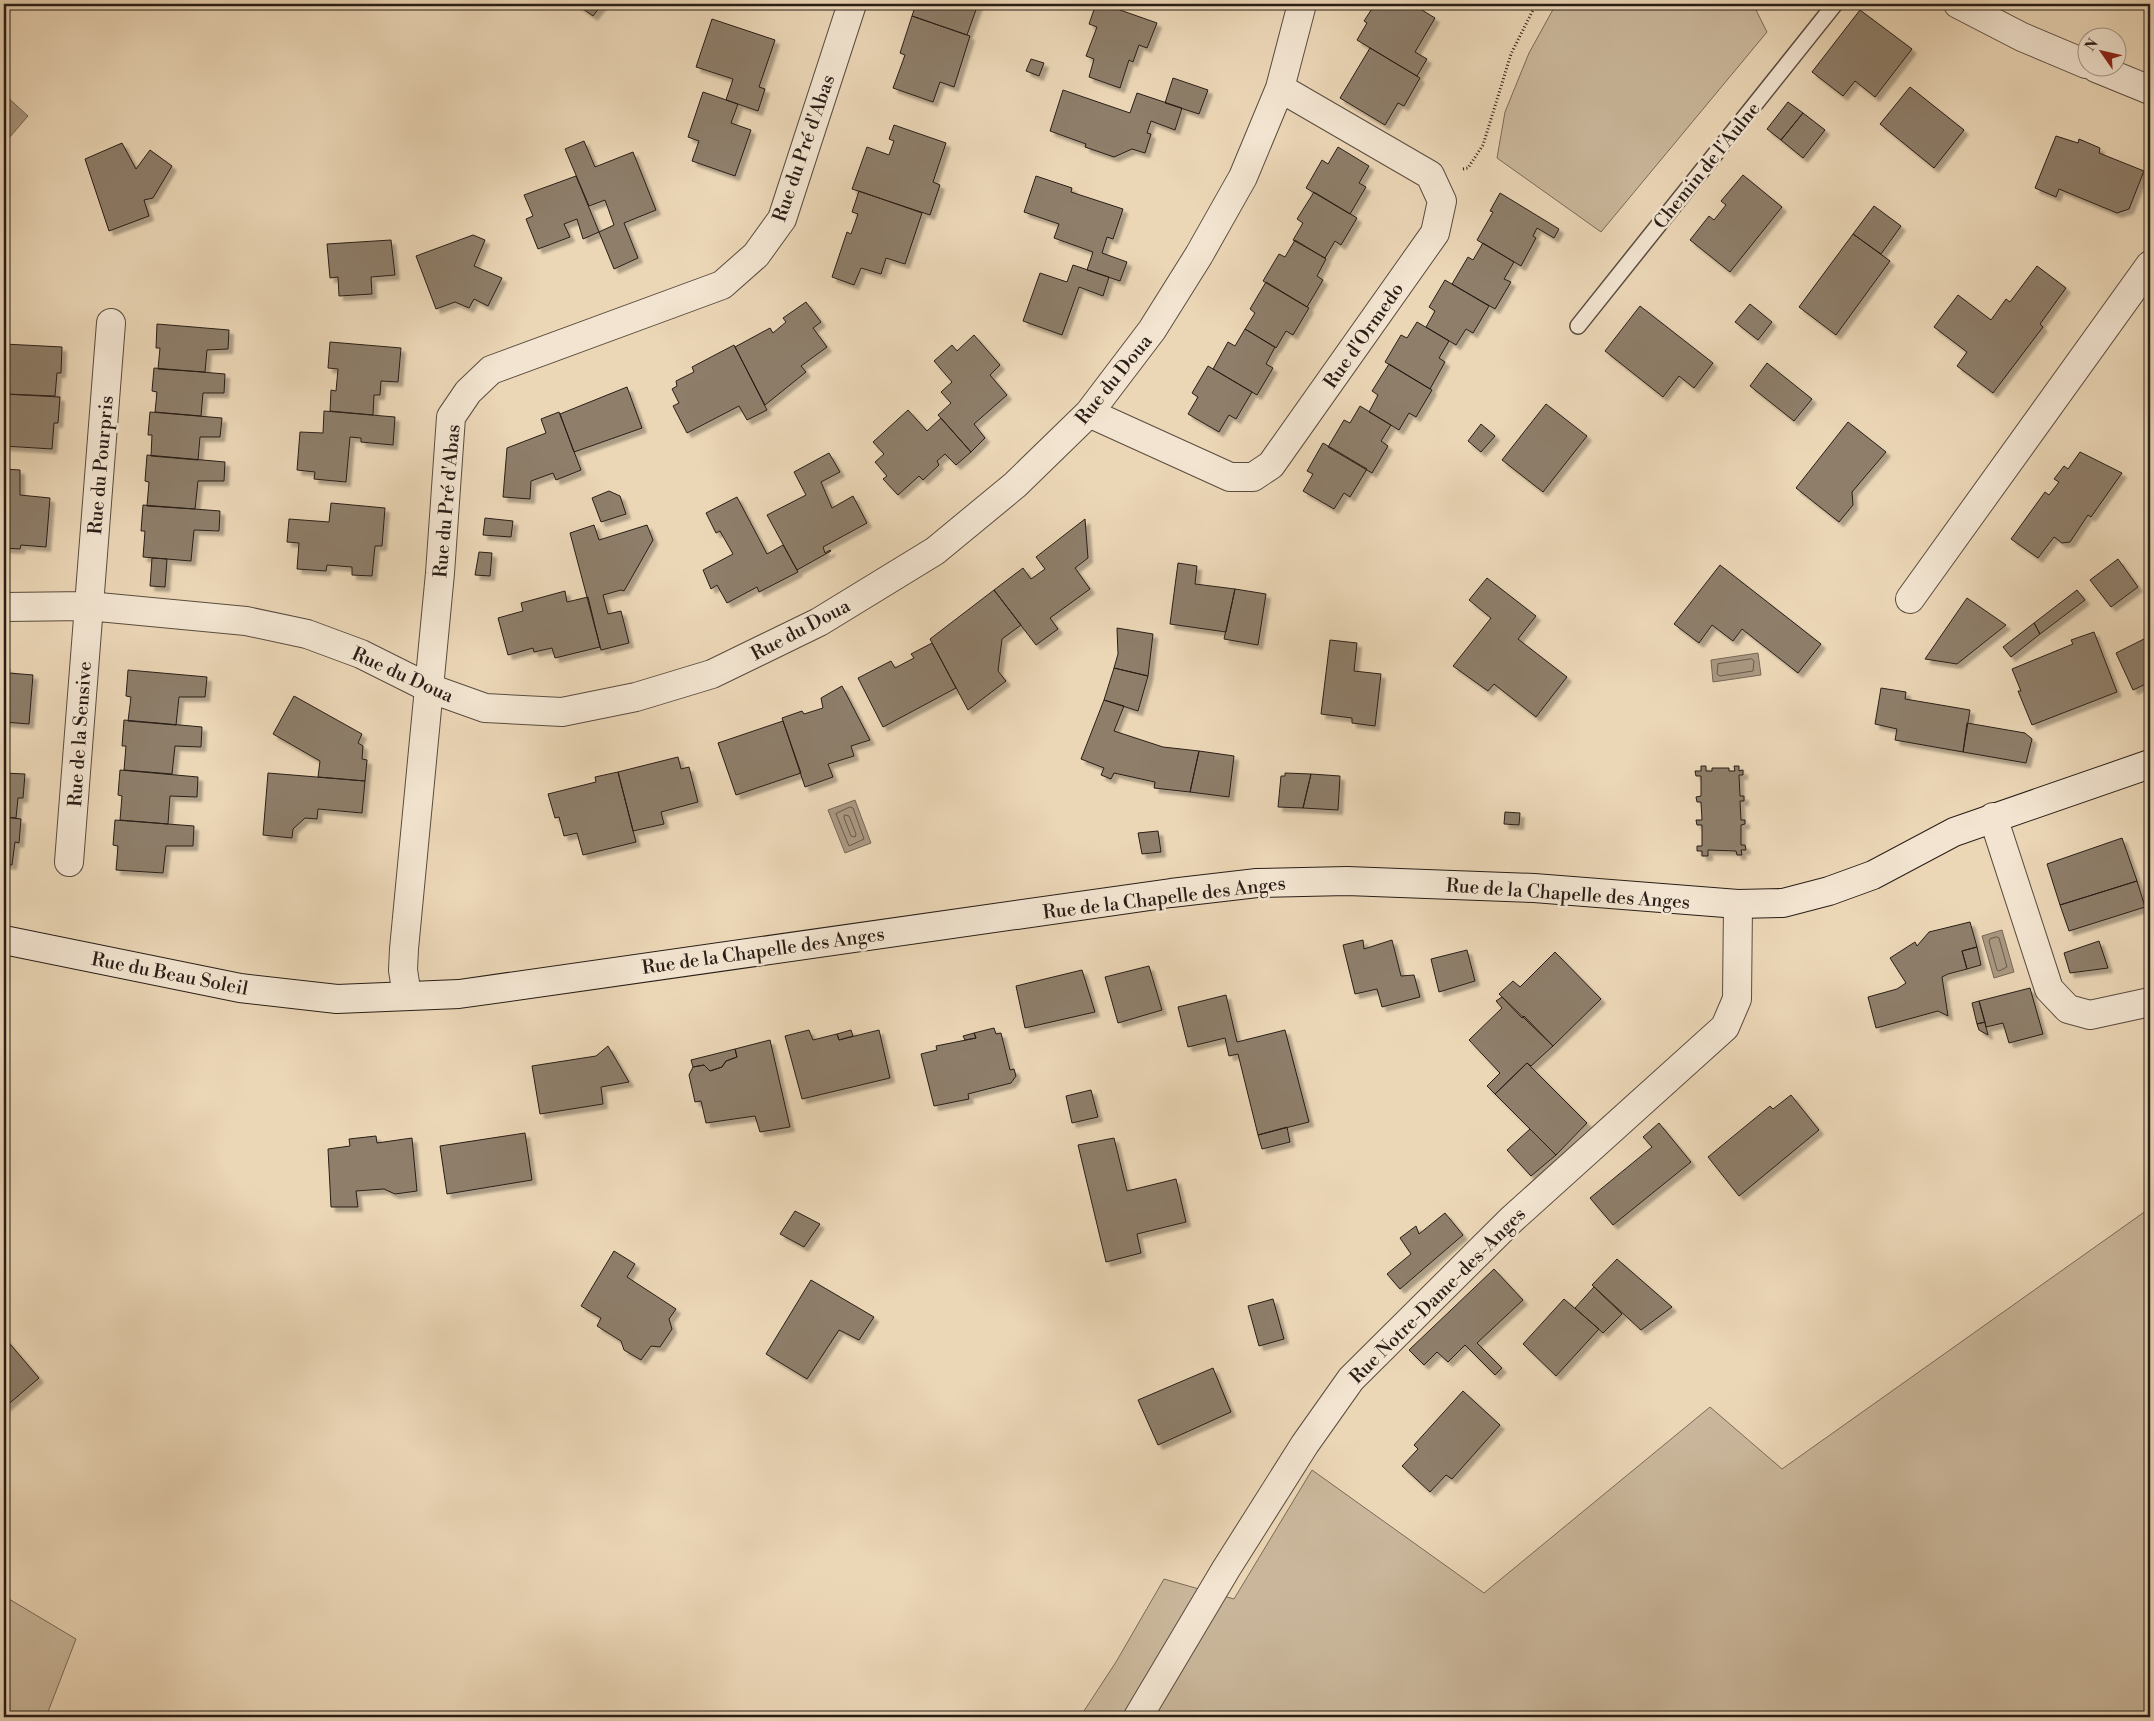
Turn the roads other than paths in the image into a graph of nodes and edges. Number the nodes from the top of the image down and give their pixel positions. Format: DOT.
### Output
graph roads {
  1 [pos="852,4"];
  2 [pos="1302,4"];
  3 [pos="1835,4"];
  4 [pos="1958,4"];
  5 [pos="2076,60"];
  6 [pos="2121,78"];
  7 [pos="1280,88"];
  8 [pos="2150,90"];
  9 [pos="2150,265"];
  10 [pos="111,324"];
  11 [pos="1578,326"];
  12 [pos="1089,412"];
  13 [pos="1910,599"];
  14 [pos="88,606"];
  15 [pos="4,607"];
  16 [pos="429,688"];
  17 [pos="2150,764"];
  18 [pos="1993,817"];
  19 [pos="69,862"];
  20 [pos="1738,904"];
  21 [pos="4,940"];
  22 [pos="407,996"];
  23 [pos="337,999"];
  24 [pos="2150,1002"];
  25 [pos="1138,1717"];
  1 -- 16 [label="street, Rue du Pré d'Abas"];
  2 -- 7 [label="street, Rue du Doua"];
  3 -- 11 [label="lane, Chemin de l'Aulne"];
  4 -- 5 [label="street"];
  6 -- 8 [label="street"];
  7 -- 12 [label="street, Rue du Doua"];
  7 -- 12 [label="street, Rue d'Ormedo"];
  9 -- 13 [label="street"];
  10 -- 14 [label="street, Rue du Pourpris"];
  12 -- 16 [label="street, Rue du Doua"];
  14 -- 15 [label="street, Rue du Doua"];
  14 -- 16 [label="street, Rue du Doua"];
  14 -- 19 [label="street, Rue de la Sensive"];
  16 -- 22 [label="street, Rue du Pré d'Abas"];
  17 -- 18 [label="street, Rue de la Chapelle des Anges"];
  18 -- 20 [label="street, Rue de la Chapelle des Anges"];
  18 -- 24 [label="street"];
  20 -- 22 [label="street, Rue de la Chapelle des Anges"];
  20 -- 25 [label="street, Rue Notre-Dame-des-Anges"];
  21 -- 23 [label="street, Rue du Beau Soleil"];
  22 -- 23 [label="street, Rue de la Chapelle des Anges"];
}
